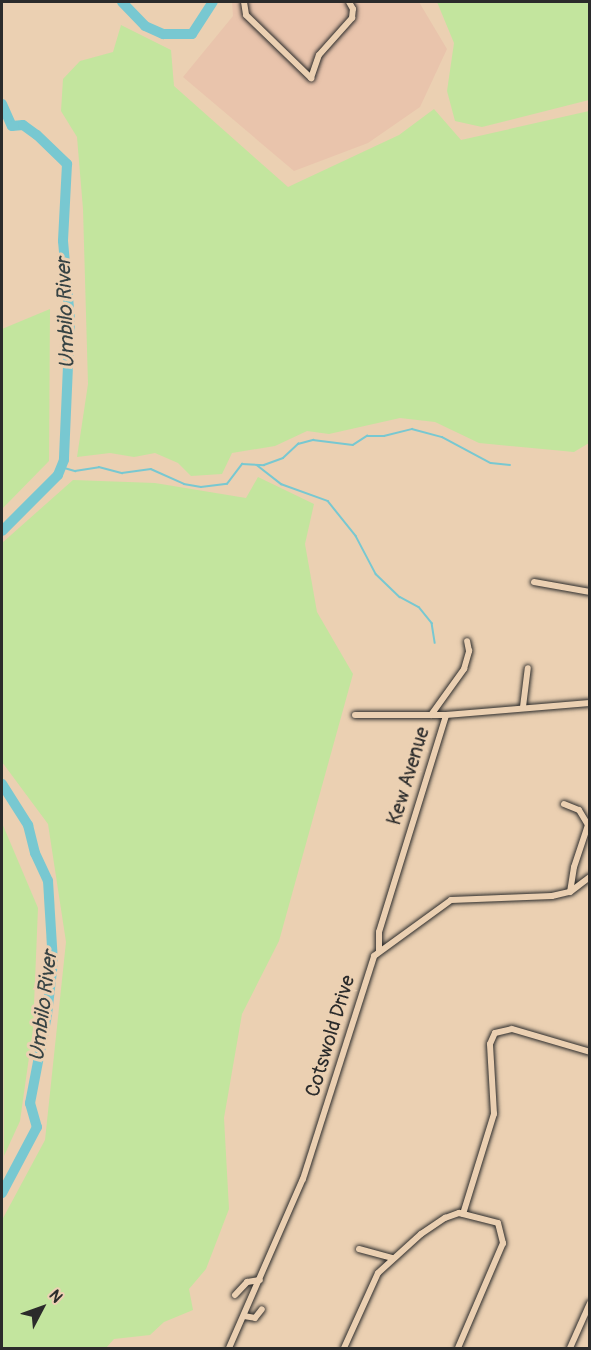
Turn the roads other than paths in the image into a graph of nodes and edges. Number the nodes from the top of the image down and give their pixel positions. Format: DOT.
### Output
graph roads {
  1 [pos="244,2"];
  2 [pos="349,2"];
  3 [pos="534,582"];
  4 [pos="590,592"];
  5 [pos="467,641"];
  6 [pos="528,668"];
  7 [pos="590,703"];
  8 [pos="523,707"];
  9 [pos="355,715"];
  10 [pos="446,715"];
  11 [pos="431,716"];
  12 [pos="564,804"];
  13 [pos="590,877"];
  14 [pos="570,892"];
  15 [pos="379,951"];
  16 [pos="590,1052"];
  17 [pos="464,1214"];
  18 [pos="359,1249"];
  19 [pos="392,1258"];
  20 [pos="260,1280"];
  21 [pos="235,1295"];
  22 [pos="590,1303"];
  23 [pos="262,1309"];
  24 [pos="244,1316"];
  25 [pos="229,1348"];
  26 [pos="344,1348"];
  27 [pos="458,1348"];
  28 [pos="570,1348"];
  1 -- 2 [label="street"];
  3 -- 4 [label="street"];
  5 -- 11 [label="street"];
  6 -- 8 [label="street"];
  7 -- 8 [label="street, Kew Avenue"];
  8 -- 10 [label="street, Kew Avenue"];
  9 -- 11 [label="street"];
  10 -- 11 [label="street"];
  10 -- 15 [label="street, Kew Avenue"];
  12 -- 14 [label="street"];
  13 -- 14 [label="street"];
  14 -- 15 [label="street, Cotswold Drive"];
  15 -- 20 [label="street, Cotswold Drive"];
  16 -- 17 [label="street"];
  17 -- 19 [label="street"];
  17 -- 27 [label="street"];
  18 -- 19 [label="street"];
  19 -- 26 [label="street"];
  20 -- 21 [label="street"];
  20 -- 24 [label="street, Cotswold Drive"];
  22 -- 28 [label="street"];
  23 -- 24 [label="street"];
  24 -- 25 [label="street, Cotswold Drive"];
}
